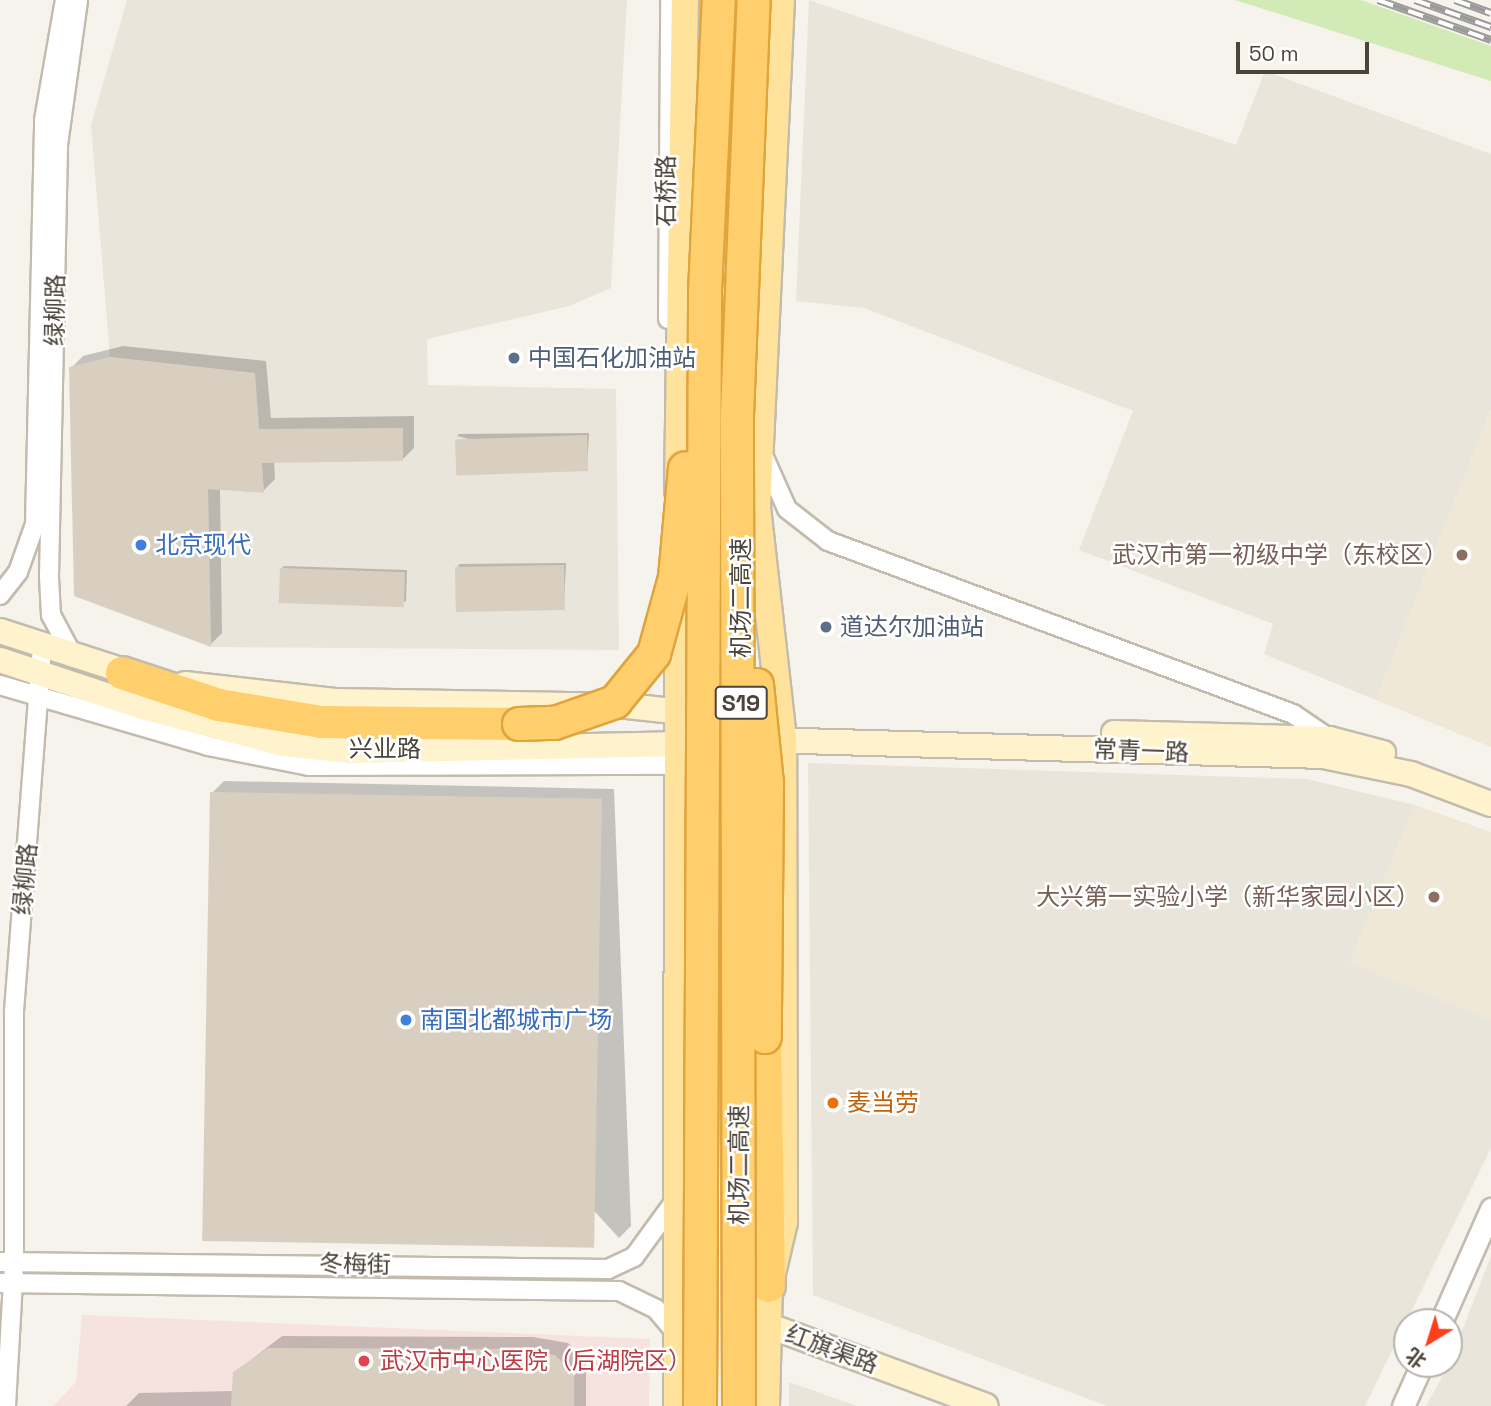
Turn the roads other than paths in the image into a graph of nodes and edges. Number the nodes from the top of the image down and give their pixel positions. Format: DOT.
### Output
graph roads {
  1 [pos="65,0"];
  2 [pos="78,0"];
  3 [pos="670,0"];
  4 [pos="685,0"];
  5 [pos="719,0"];
  6 [pos="754,0"];
  7 [pos="781,0"];
  8 [pos="705,292"];
  9 [pos="678,380"];
  10 [pos="758,443"];
  11 [pos="742,567"];
  12 [pos="0,595"];
  13 [pos="6,628"];
  14 [pos="42,645"];
  15 [pos="74,658"];
  16 [pos="0,660"];
  17 [pos="122,673"];
  18 [pos="0,685"];
  19 [pos="42,685"];
  20 [pos="679,710"];
  21 [pos="783,731"];
  22 [pos="1330,739"];
  23 [pos="679,755"];
  24 [pos="1491,786"];
  25 [pos="1491,804"];
  26 [pos="677,1198"];
  27 [pos="1491,1209"];
  28 [pos="7,1262"];
  29 [pos="5,1283"];
  30 [pos="769,1286"];
  31 [pos="677,1293"];
  32 [pos="1447,1308"];
  33 [pos="767,1325"];
  34 [pos="677,1334"];
  35 [pos="1416,1378"];
  36 [pos="6,1406"];
  37 [pos="677,1406"];
  38 [pos="700,1406"];
  39 [pos="739,1406"];
  40 [pos="766,1406"];
  41 [pos="986,1406"];
  42 [pos="1403,1406"];
  1 -- 12 [label="street, 绿柳路"];
  2 -- 15 [label="street, 绿柳路"];
  3 -- 9 [label="street, 石桥路"];
  4 -- 9 [label="main road"];
  5 -- 8 [label="highway, 机场二高速 / S19, bridge"];
  6 -- 11 [label="highway, 机场二高速 / S19, bridge"];
  7 -- 10 [label="main road"];
  8 -- 17 [label="highway, bridge"];
  8 -- 38 [label="highway, 机场二高速 / S19, bridge"];
  9 -- 20 [label="main road"];
  10 -- 21 [label="main road"];
  10 -- 22 [label="street, 常青一路"];
  11 -- 30 [label="highway, bridge"];
  11 -- 39 [label="highway, 机场二高速 / S19, bridge"];
  13 -- 14 [label="main road, 兴业路"];
  14 -- 15 [label="main road, 兴业路"];
  14 -- 19 [label="street, 绿柳路"];
  15 -- 17 [label="main road, 兴业路"];
  16 -- 19 [label="main road, 兴业路"];
  17 -- 20 [label="main road, 兴业路"];
  18 -- 19 [label="street"];
  19 -- 23 [label="main road, 兴业路"];
  19 -- 28 [label="street, 绿柳路"];
  20 -- 21 [label="main road, 兴业路"];
  20 -- 23 [label="main road"];
  21 -- 22 [label="main road, 常青一路"];
  21 -- 23 [label="main road, 兴业路"];
  21 -- 25 [label="main road, 常青一路"];
  21 -- 30 [label="main road"];
  22 -- 24 [label="main road, 常青一路"];
  23 -- 26 [label="main road"];
  26 -- 28 [label="street, 冬梅街"];
  26 -- 31 [label="main road"];
  27 -- 32 [label="street"];
  28 -- 29 [label="street, 绿柳路"];
  29 -- 34 [label="street, 冬梅街"];
  29 -- 36 [label="street, 绿柳路"];
  30 -- 33 [label="main road"];
  31 -- 33 [label="main road, 红旗渠路"];
  31 -- 34 [label="main road"];
  33 -- 40 [label="main road"];
  33 -- 41 [label="main road, 红旗渠路"];
  34 -- 37 [label="main road"];
  35 -- 42 [label="street"];
}
